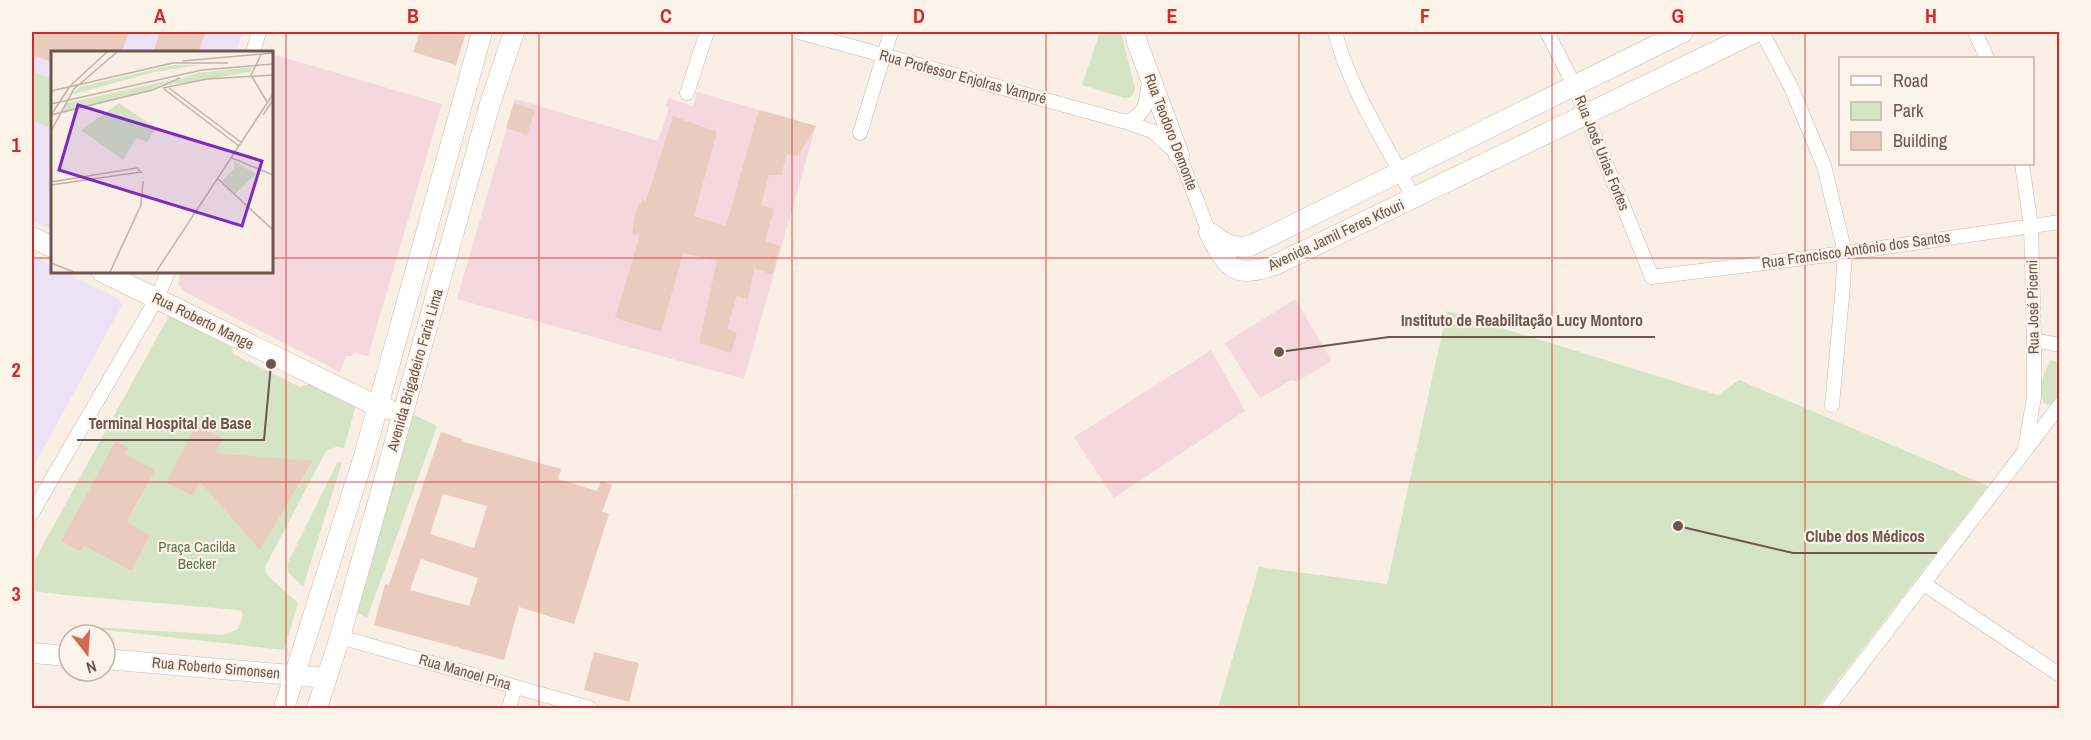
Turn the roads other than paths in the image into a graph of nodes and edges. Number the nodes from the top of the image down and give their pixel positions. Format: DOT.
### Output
graph roads {
  1 [pos="259,32"];
  2 [pos="482,32"];
  3 [pos="514,32"];
  4 [pos="707,32"];
  5 [pos="799,32"];
  6 [pos="891,32"];
  7 [pos="1135,32"];
  8 [pos="1335,32"];
  9 [pos="1547,32"];
  10 [pos="1683,32"];
  11 [pos="1756,32"];
  12 [pos="1762,32"];
  13 [pos="1975,32"];
  14 [pos="253,51"];
  15 [pos="884,55"];
  16 [pos="1987,57"];
  17 [pos="1150,77"];
  18 [pos="1574,85"];
  19 [pos="687,93"];
  20 [pos="1586,114"];
  21 [pos="1126,122"];
  22 [pos="860,133"];
  23 [pos="1179,154"];
  24 [pos="2022,165"];
  25 [pos="1400,172"];
  26 [pos="1413,198"];
  27 [pos="2060,222"];
  28 [pos="2031,226"];
  29 [pos="1209,232"];
  30 [pos="32,237"];
  31 [pos="51,246"];
  32 [pos="1845,253"];
  33 [pos="104,273"];
  34 [pos="168,273"];
  35 [pos="1652,277"];
  36 [pos="157,298"];
  37 [pos="2034,340"];
  38 [pos="2060,345"];
  39 [pos="1832,405"];
  40 [pos="2060,405"];
  41 [pos="377,406"];
  42 [pos="402,414"];
  43 [pos="2025,451"];
  44 [pos="32,513"];
  45 [pos="1924,584"];
  46 [pos="340,637"];
  47 [pos="32,653"];
  48 [pos="57,655"];
  49 [pos="117,660"];
  50 [pos="294,675"];
  51 [pos="2060,675"];
  52 [pos="326,678"];
  53 [pos="515,687"];
  54 [pos="284,708"];
  55 [pos="317,708"];
  56 [pos="509,708"];
  57 [pos="590,708"];
  58 [pos="1828,708"];
  1 -- 14 [label="street"];
  2 -- 41 [label="street, Avenida Brigadeiro Faria Lima"];
  3 -- 42 [label="street, Avenida Brigadeiro Faria Lima"];
  4 -- 19 [label="street"];
  5 -- 15 [label="street, Rua Professor Enjolras Vampré"];
  6 -- 15 [label="street"];
  7 -- 17 [label="street, Rua Teodoro Demonte"];
  8 -- 25 [label="street"];
  9 -- 18 [label="street, Rua José Urias Fortes"];
  10 -- 18 [label="street, Avenida Jamil Feres Kfouri"];
  11 -- 20 [label="street, Avenida Jamil Feres Kfouri"];
  12 -- 32 [label="street"];
  13 -- 16 [label="street"];
  15 -- 21 [label="street, Rua Professor Enjolras Vampré"];
  15 -- 22 [label="street"];
  17 -- 21 [label="street"];
  17 -- 23 [label="street, Rua Teodoro Demonte"];
  18 -- 20 [label="street, Rua José Urias Fortes"];
  18 -- 25 [label="street, Avenida Jamil Feres Kfouri"];
  20 -- 26 [label="street, Avenida Jamil Feres Kfouri"];
  20 -- 35 [label="street, Rua José Urias Fortes"];
  21 -- 23 [label="street, Rua Professor Enjolras Vampré"];
  23 -- 29 [label="street, Rua Teodoro Demonte"];
  24 -- 28 [label="street, Rua José Picerni"];
  25 -- 26 [label="street"];
  25 -- 29 [label="street, Avenida Jamil Feres Kfouri"];
  26 -- 29 [label="street, Avenida Jamil Feres Kfouri"];
  27 -- 28 [label="street, Rua Francisco Antônio dos Santos"];
  28 -- 32 [label="street, Rua Francisco Antônio dos Santos"];
  28 -- 37 [label="street, Rua José Picerni"];
  30 -- 31 [label="street"];
  32 -- 35 [label="street, Rua Francisco Antônio dos Santos"];
  32 -- 39 [label="street"];
  33 -- 36 [label="street, Rua Roberto Mange"];
  34 -- 36 [label="street"];
  36 -- 41 [label="street, Rua Roberto Mange"];
  36 -- 44 [label="street"];
  37 -- 38 [label="street"];
  37 -- 43 [label="street, Rua José Picerni"];
  40 -- 43 [label="street"];
  41 -- 42 [label="street, Rua Roberto Mange"];
  41 -- 50 [label="street, Avenida Brigadeiro Faria Lima"];
  42 -- 46 [label="street, Avenida Brigadeiro Faria Lima"];
  43 -- 45 [label="street"];
  45 -- 51 [label="street"];
  45 -- 58 [label="street"];
  46 -- 52 [label="street, Avenida Brigadeiro Faria Lima"];
  46 -- 53 [label="street, Rua Manoel Pina"];
  47 -- 48 [label="street"];
  49 -- 50 [label="street, Rua Roberto Simonsen"];
  50 -- 52 [label="street, Rua Roberto Simonsen"];
  50 -- 54 [label="street, Avenida Brigadeiro Faria Lima"];
  52 -- 55 [label="street, Avenida Brigadeiro Faria Lima"];
  53 -- 56 [label="street"];
  53 -- 57 [label="street, Rua Manoel Pina"];
}
